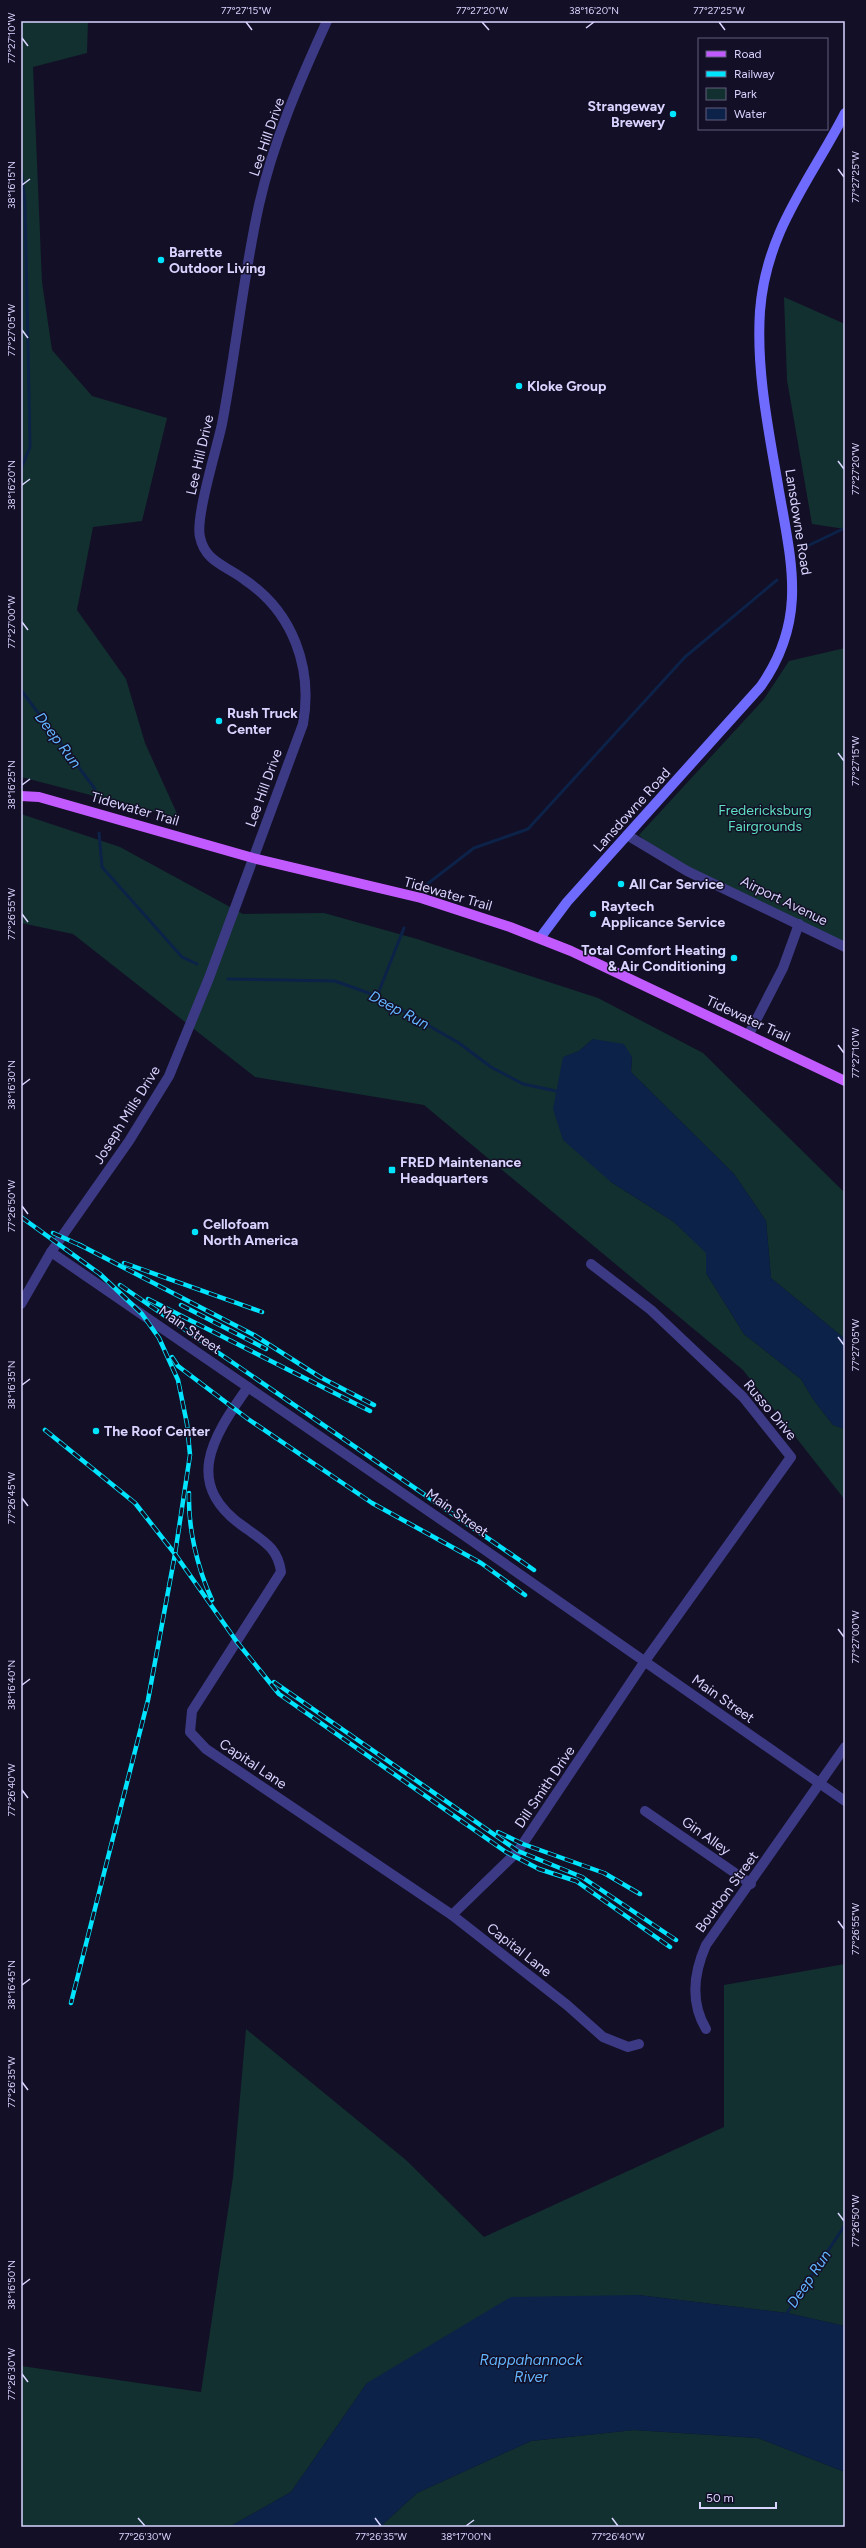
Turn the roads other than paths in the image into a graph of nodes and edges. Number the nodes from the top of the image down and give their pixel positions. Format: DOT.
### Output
graph roads {
  1 [pos="327,21"];
  2 [pos="845,113"];
  3 [pos="21,796"];
  4 [pos="627,835"];
  5 [pos="253,858"];
  6 [pos="799,924"];
  7 [pos="540,938"];
  8 [pos="845,947"];
  9 [pos="749,1034"];
  10 [pos="845,1081"];
  11 [pos="51,1252"];
  12 [pos="591,1264"];
  13 [pos="21,1304"];
  14 [pos="248,1387"];
  15 [pos="645,1661"];
  16 [pos="845,1747"];
  17 [pos="821,1784"];
  18 [pos="845,1801"];
  19 [pos="645,1811"];
  20 [pos="751,1884"];
  21 [pos="452,1915"];
  22 [pos="706,2029"];
  23 [pos="639,2044"];
  1 -- 5 [label="street, Lee Hill Drive"];
  2 -- 4 [label="main road, Lansdowne Road"];
  3 -- 5 [label="main road, Tidewater Trail"];
  4 -- 6 [label="street, Airport Avenue"];
  4 -- 7 [label="main road, Lansdowne Road"];
  5 -- 7 [label="main road, Tidewater Trail"];
  5 -- 11 [label="street, Joseph Mills Drive"];
  6 -- 8 [label="street, Airport Avenue"];
  6 -- 9 [label="street"];
  7 -- 9 [label="main road, Tidewater Trail"];
  9 -- 10 [label="main road, Tidewater Trail"];
  11 -- 13 [label="street, Joseph Mills Drive"];
  11 -- 14 [label="street, Main Street"];
  12 -- 15 [label="street, Russo Drive"];
  14 -- 15 [label="street, Main Street"];
  14 -- 21 [label="street, Capital Lane"];
  15 -- 17 [label="street, Main Street"];
  15 -- 21 [label="street, Dill Smith Drive"];
  16 -- 17 [label="street, Bourbon Street"];
  17 -- 18 [label="street, Main Street"];
  17 -- 20 [label="street, Bourbon Street"];
  19 -- 20 [label="street, Gin Alley"];
  20 -- 22 [label="street, Bourbon Street"];
  21 -- 23 [label="street, Capital Lane"];
}
